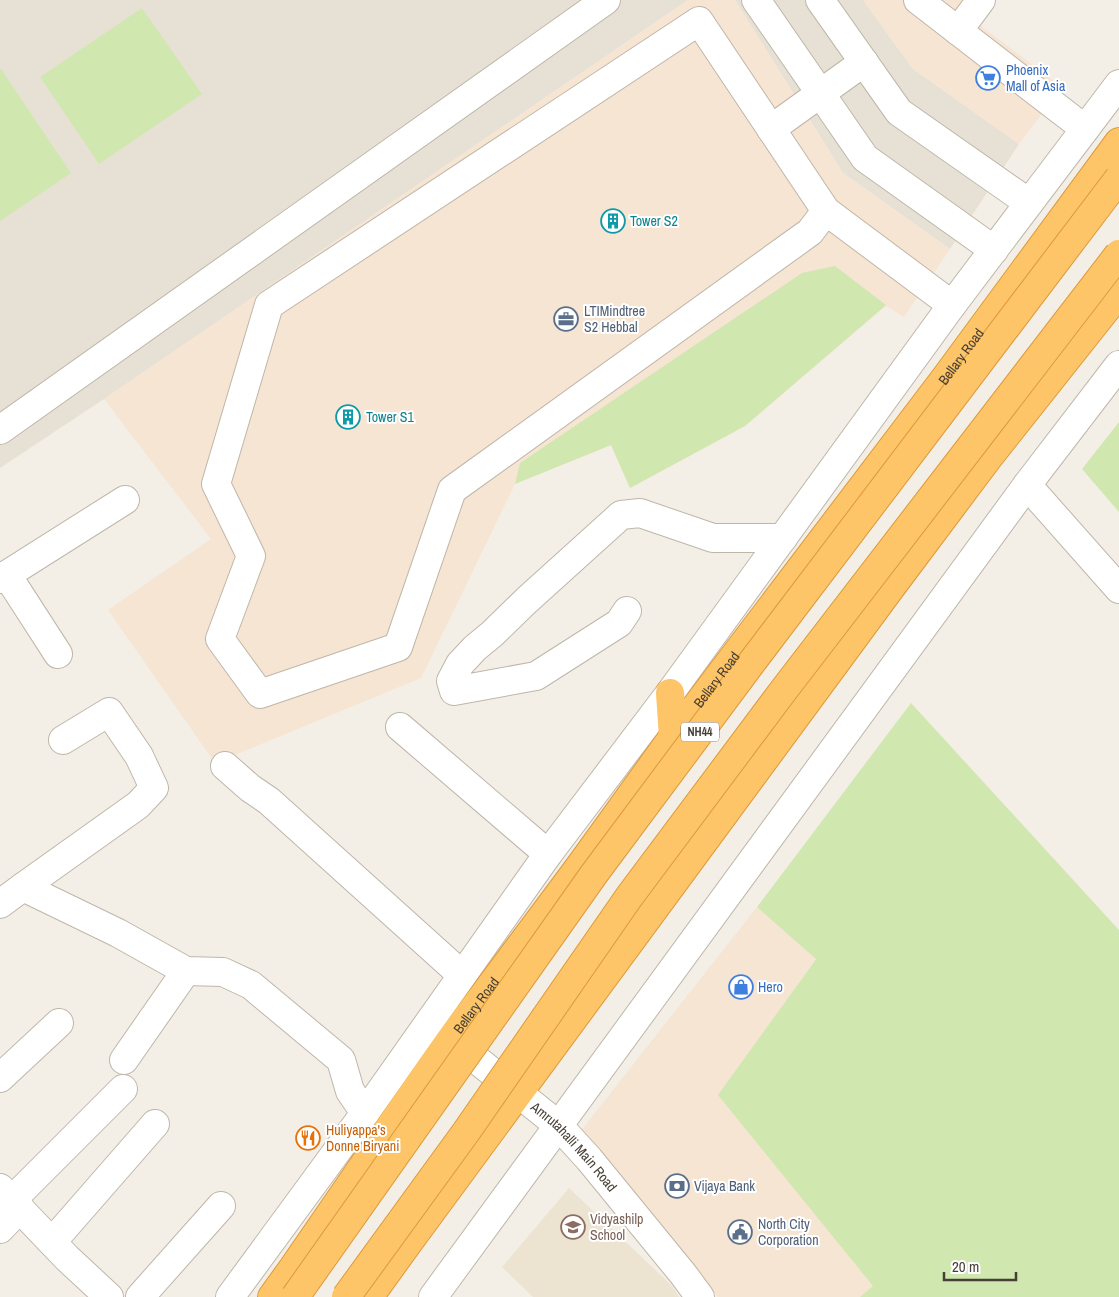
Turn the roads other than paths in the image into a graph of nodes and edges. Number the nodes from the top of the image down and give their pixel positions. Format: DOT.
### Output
graph roads {
  1 [pos="606,0"];
  2 [pos="756,0"];
  3 [pos="820,0"];
  4 [pos="918,0"];
  5 [pos="981,0"];
  6 [pos="958,31"];
  7 [pos="864,62"];
  8 [pos="1119,84"];
  9 [pos="820,93"];
  10 [pos="765,120"];
  11 [pos="1085,129"];
  12 [pos="1119,142"];
  13 [pos="1119,178"];
  14 [pos="1029,203"];
  15 [pos="826,211"];
  16 [pos="994,250"];
  17 [pos="1119,254"];
  18 [pos="1119,292"];
  19 [pos="952,304"];
  20 [pos="1119,366"];
  21 [pos="0,430"];
  22 [pos="1027,485"];
  23 [pos="124,500"];
  24 [pos="783,538"];
  25 [pos="4,577"];
  26 [pos="1119,589"];
  27 [pos="627,610"];
  28 [pos="58,654"];
  29 [pos="670,693"];
  30 [pos="400,727"];
  31 [pos="673,737"];
  32 [pos="63,740"];
  33 [pos="225,766"];
  34 [pos="548,854"];
  35 [pos="23,887"];
  36 [pos="0,904"];
  37 [pos="186,971"];
  38 [pos="462,975"];
  39 [pos="59,1024"];
  40 [pos="451,1039"];
  41 [pos="124,1060"];
  42 [pos="0,1078"];
  43 [pos="123,1089"];
  44 [pos="518,1093"];
  45 [pos="365,1113"];
  46 [pos="155,1124"];
  47 [pos="558,1125"];
  48 [pos="10,1198"];
  49 [pos="221,1206"];
  50 [pos="0,1229"];
  51 [pos="52,1242"];
  52 [pos="109,1297"];
  53 [pos="140,1297"];
  54 [pos="230,1297"];
  55 [pos="272,1297"];
  56 [pos="295,1297"];
  57 [pos="346,1297"];
  58 [pos="369,1297"];
  59 [pos="432,1297"];
  60 [pos="700,1297"];
  1 -- 21 [label="street"];
  2 -- 9 [label="street"];
  3 -- 7 [label="street"];
  4 -- 6 [label="street"];
  5 -- 6 [label="street"];
  6 -- 11 [label="street"];
  7 -- 9 [label="street"];
  7 -- 14 [label="street"];
  8 -- 11 [label="street"];
  9 -- 10 [label="street"];
  9 -- 16 [label="street"];
  10 -- 15 [label="street"];
  10 -- 15 [label="street"];
  11 -- 14 [label="street"];
  12 -- 31 [label="highway, Bellary Road"];
  13 -- 56 [label="highway, Bellary Road / NH44, bridge"];
  14 -- 16 [label="street"];
  15 -- 19 [label="street"];
  16 -- 19 [label="street"];
  17 -- 57 [label="highway, bridge"];
  18 -- 44 [label="highway"];
  19 -- 24 [label="street"];
  20 -- 22 [label="street"];
  22 -- 26 [label="street"];
  22 -- 47 [label="street"];
  23 -- 25 [label="street"];
  24 -- 27 [label="street"];
  24 -- 29 [label="street"];
  25 -- 28 [label="street"];
  29 -- 31 [label="highway"];
  29 -- 34 [label="street"];
  30 -- 34 [label="street"];
  31 -- 40 [label="highway, Bellary Road"];
  32 -- 35 [label="street"];
  33 -- 38 [label="street"];
  34 -- 38 [label="street"];
  35 -- 36 [label="street"];
  35 -- 37 [label="street"];
  37 -- 41 [label="street"];
  37 -- 45 [label="street"];
  38 -- 45 [label="street"];
  39 -- 42 [label="street"];
  40 -- 44 [label="street, Amrutahalli Main Road"];
  40 -- 55 [label="highway, Bellary Road"];
  43 -- 48 [label="street"];
  44 -- 47 [label="street, Amrutahalli Main Road"];
  44 -- 58 [label="highway"];
  45 -- 54 [label="street"];
  46 -- 51 [label="street"];
  47 -- 59 [label="street"];
  47 -- 60 [label="street, Amrutahalli Main Road"];
  48 -- 50 [label="street"];
  48 -- 51 [label="street"];
  49 -- 53 [label="street"];
  51 -- 52 [label="street"];
}
